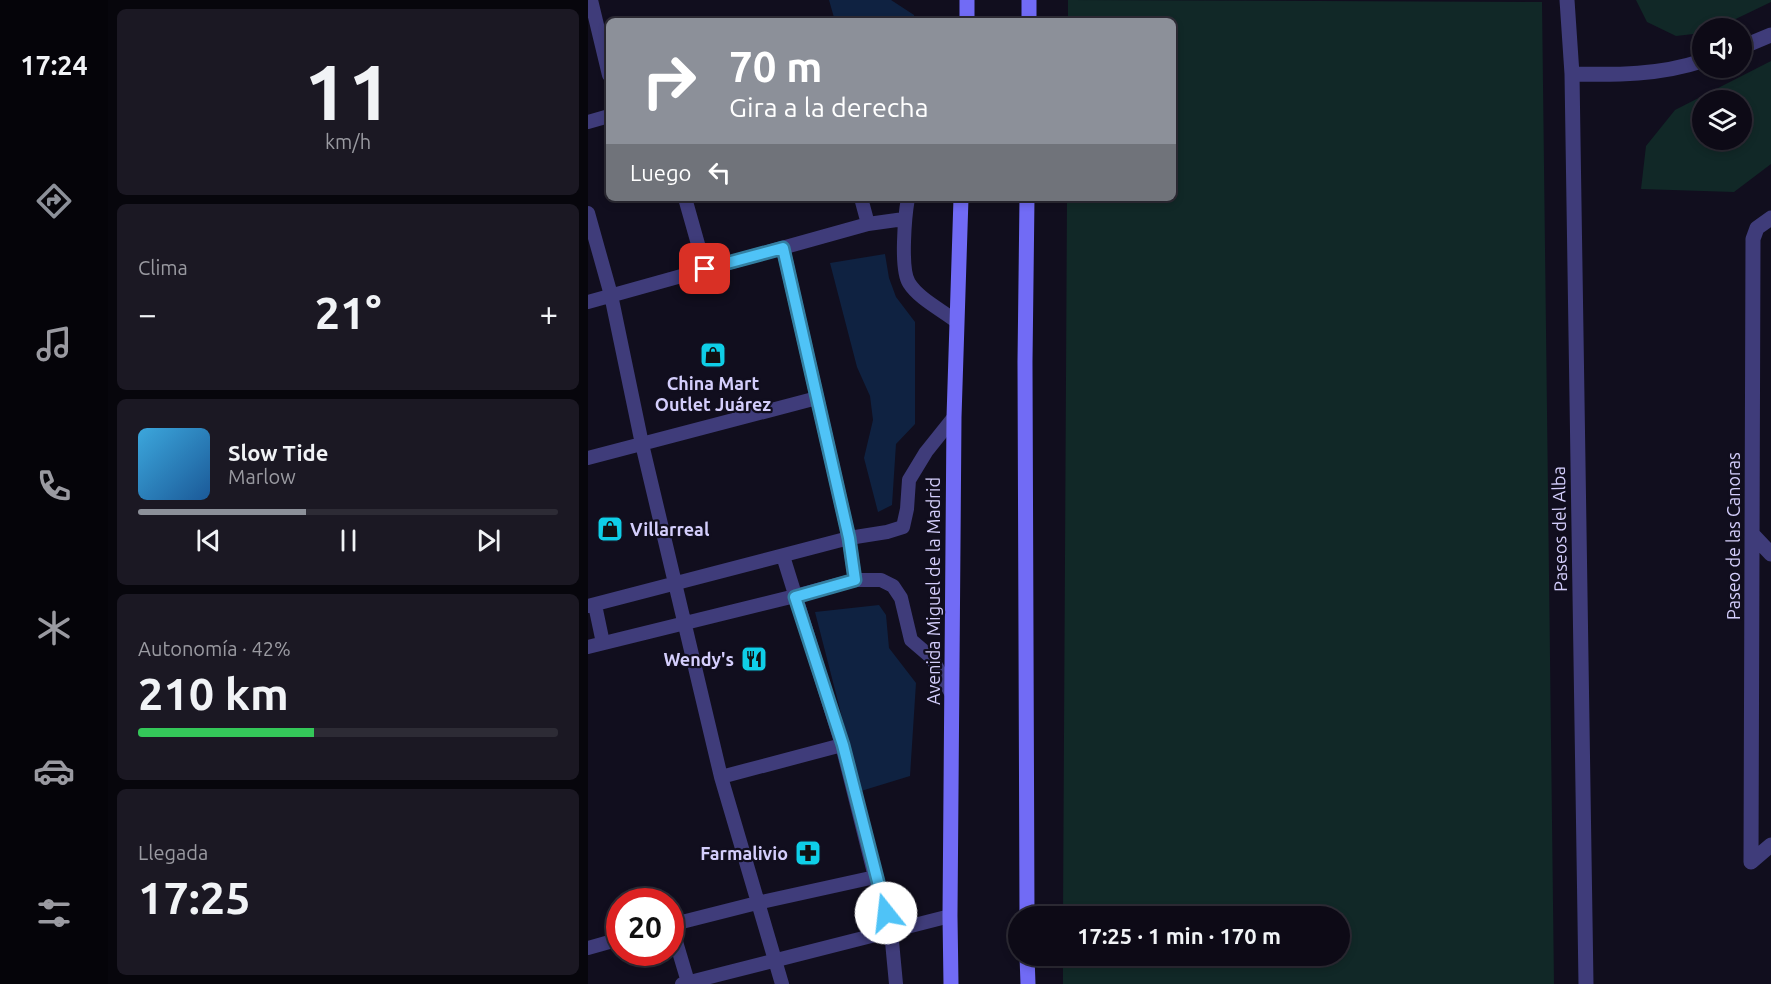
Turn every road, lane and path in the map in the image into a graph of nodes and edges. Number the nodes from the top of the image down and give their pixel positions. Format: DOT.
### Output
graph roads {
  1 [pos="591,0"];
  2 [pos="967,0"];
  3 [pos="1029,0"];
  4 [pos="1567,0"];
  5 [pos="967,18"];
  6 [pos="1029,18"];
  7 [pos="1771,35"];
  8 [pos="1752,43"];
  9 [pos="606,62"];
  10 [pos="1692,64"];
  11 [pos="1572,74"];
  12 [pos="606,117"];
  13 [pos="588,122"];
  14 [pos="686,201"];
  15 [pos="862,201"];
  16 [pos="907,201"];
  17 [pos="961,201"];
  18 [pos="1027,201"];
  19 [pos="588,213"];
  20 [pos="1771,218"];
  21 [pos="904,219"];
  22 [pos="868,224"];
  23 [pos="783,248"];
  24 [pos="705,269"];
  25 [pos="611,295"];
  26 [pos="588,302"];
  27 [pos="957,322"];
  28 [pos="817,398"];
  29 [pos="954,417"];
  30 [pos="642,444"];
  31 [pos="588,458"];
  32 [pos="1753,535"];
  33 [pos="849,538"];
  34 [pos="1771,554"];
  35 [pos="783,556"];
  36 [pos="855,580"];
  37 [pos="675,582"];
  38 [pos="795,597"];
  39 [pos="591,606"];
  40 [pos="684,623"];
  41 [pos="603,643"];
  42 [pos="588,647"];
  43 [pos="952,695"];
  44 [pos="843,745"];
  45 [pos="721,777"];
  46 [pos="1771,845"];
  47 [pos="875,878"];
  48 [pos="757,903"];
  49 [pos="1027,906"];
  50 [pos="950,916"];
  51 [pos="684,922"];
  52 [pos="891,931"];
  53 [pos="606,943"];
  54 [pos="588,948"];
  55 [pos="775,961"];
  56 [pos="681,966"];
  57 [pos="1027,966"];
  58 [pos="685,983"];
  59 [pos="782,984"];
  60 [pos="896,984"];
  61 [pos="951,984"];
  62 [pos="1028,984"];
  63 [pos="1586,984"];
  1 -- 9 [label="lane"];
  2 -- 5 [label="main road"];
  3 -- 6 [label="main road"];
  4 -- 11 [label="street, Paseos del Alba"];
  7 -- 8 [label="street"];
  10 -- 11 [label="street"];
  11 -- 63 [label="street, Paseos del Alba"];
  12 -- 13 [label="lane"];
  14 -- 24 [label="lane"];
  15 -- 22 [label="lane"];
  16 -- 21 [label="lane"];
  17 -- 27 [label="main road, Avenida Miguel de la Madrid"];
  18 -- 49 [label="main road"];
  19 -- 25 [label="lane"];
  20 -- 32 [label="street, Paseo de las Canoras"];
  21 -- 22 [label="lane"];
  21 -- 27 [label="lane"];
  22 -- 23 [label="lane"];
  23 -- 24 [label="lane"];
  23 -- 28 [label="lane"];
  24 -- 25 [label="lane"];
  25 -- 26 [label="lane"];
  25 -- 30 [label="lane"];
  27 -- 29 [label="main road, Avenida Miguel de la Madrid"];
  28 -- 30 [label="lane"];
  28 -- 33 [label="lane"];
  29 -- 33 [label="lane"];
  29 -- 43 [label="main road, Avenida Miguel de la Madrid"];
  30 -- 31 [label="lane"];
  30 -- 37 [label="lane"];
  32 -- 34 [label="street"];
  32 -- 46 [label="street, Paseo de las Canoras"];
  33 -- 35 [label="lane"];
  33 -- 36 [label="lane"];
  35 -- 37 [label="lane"];
  35 -- 38 [label="lane"];
  36 -- 38 [label="lane"];
  36 -- 43 [label="lane"];
  37 -- 39 [label="lane"];
  37 -- 40 [label="lane"];
  38 -- 40 [label="lane"];
  38 -- 44 [label="lane"];
  39 -- 41 [label="lane"];
  40 -- 41 [label="lane"];
  40 -- 45 [label="lane"];
  41 -- 42 [label="lane"];
  43 -- 50 [label="main road, Avenida Miguel de la Madrid"];
  44 -- 45 [label="lane"];
  44 -- 47 [label="lane"];
  45 -- 48 [label="lane"];
  47 -- 48 [label="lane"];
  47 -- 52 [label="lane"];
  48 -- 51 [label="lane"];
  48 -- 55 [label="lane"];
  50 -- 52 [label="lane"];
  50 -- 61 [label="main road, Avenida Miguel de la Madrid"];
  52 -- 55 [label="lane"];
  52 -- 60 [label="lane"];
  53 -- 54 [label="lane"];
  55 -- 58 [label="lane"];
  55 -- 59 [label="lane"];
  56 -- 58 [label="lane"];
  57 -- 62 [label="main road"];
}
